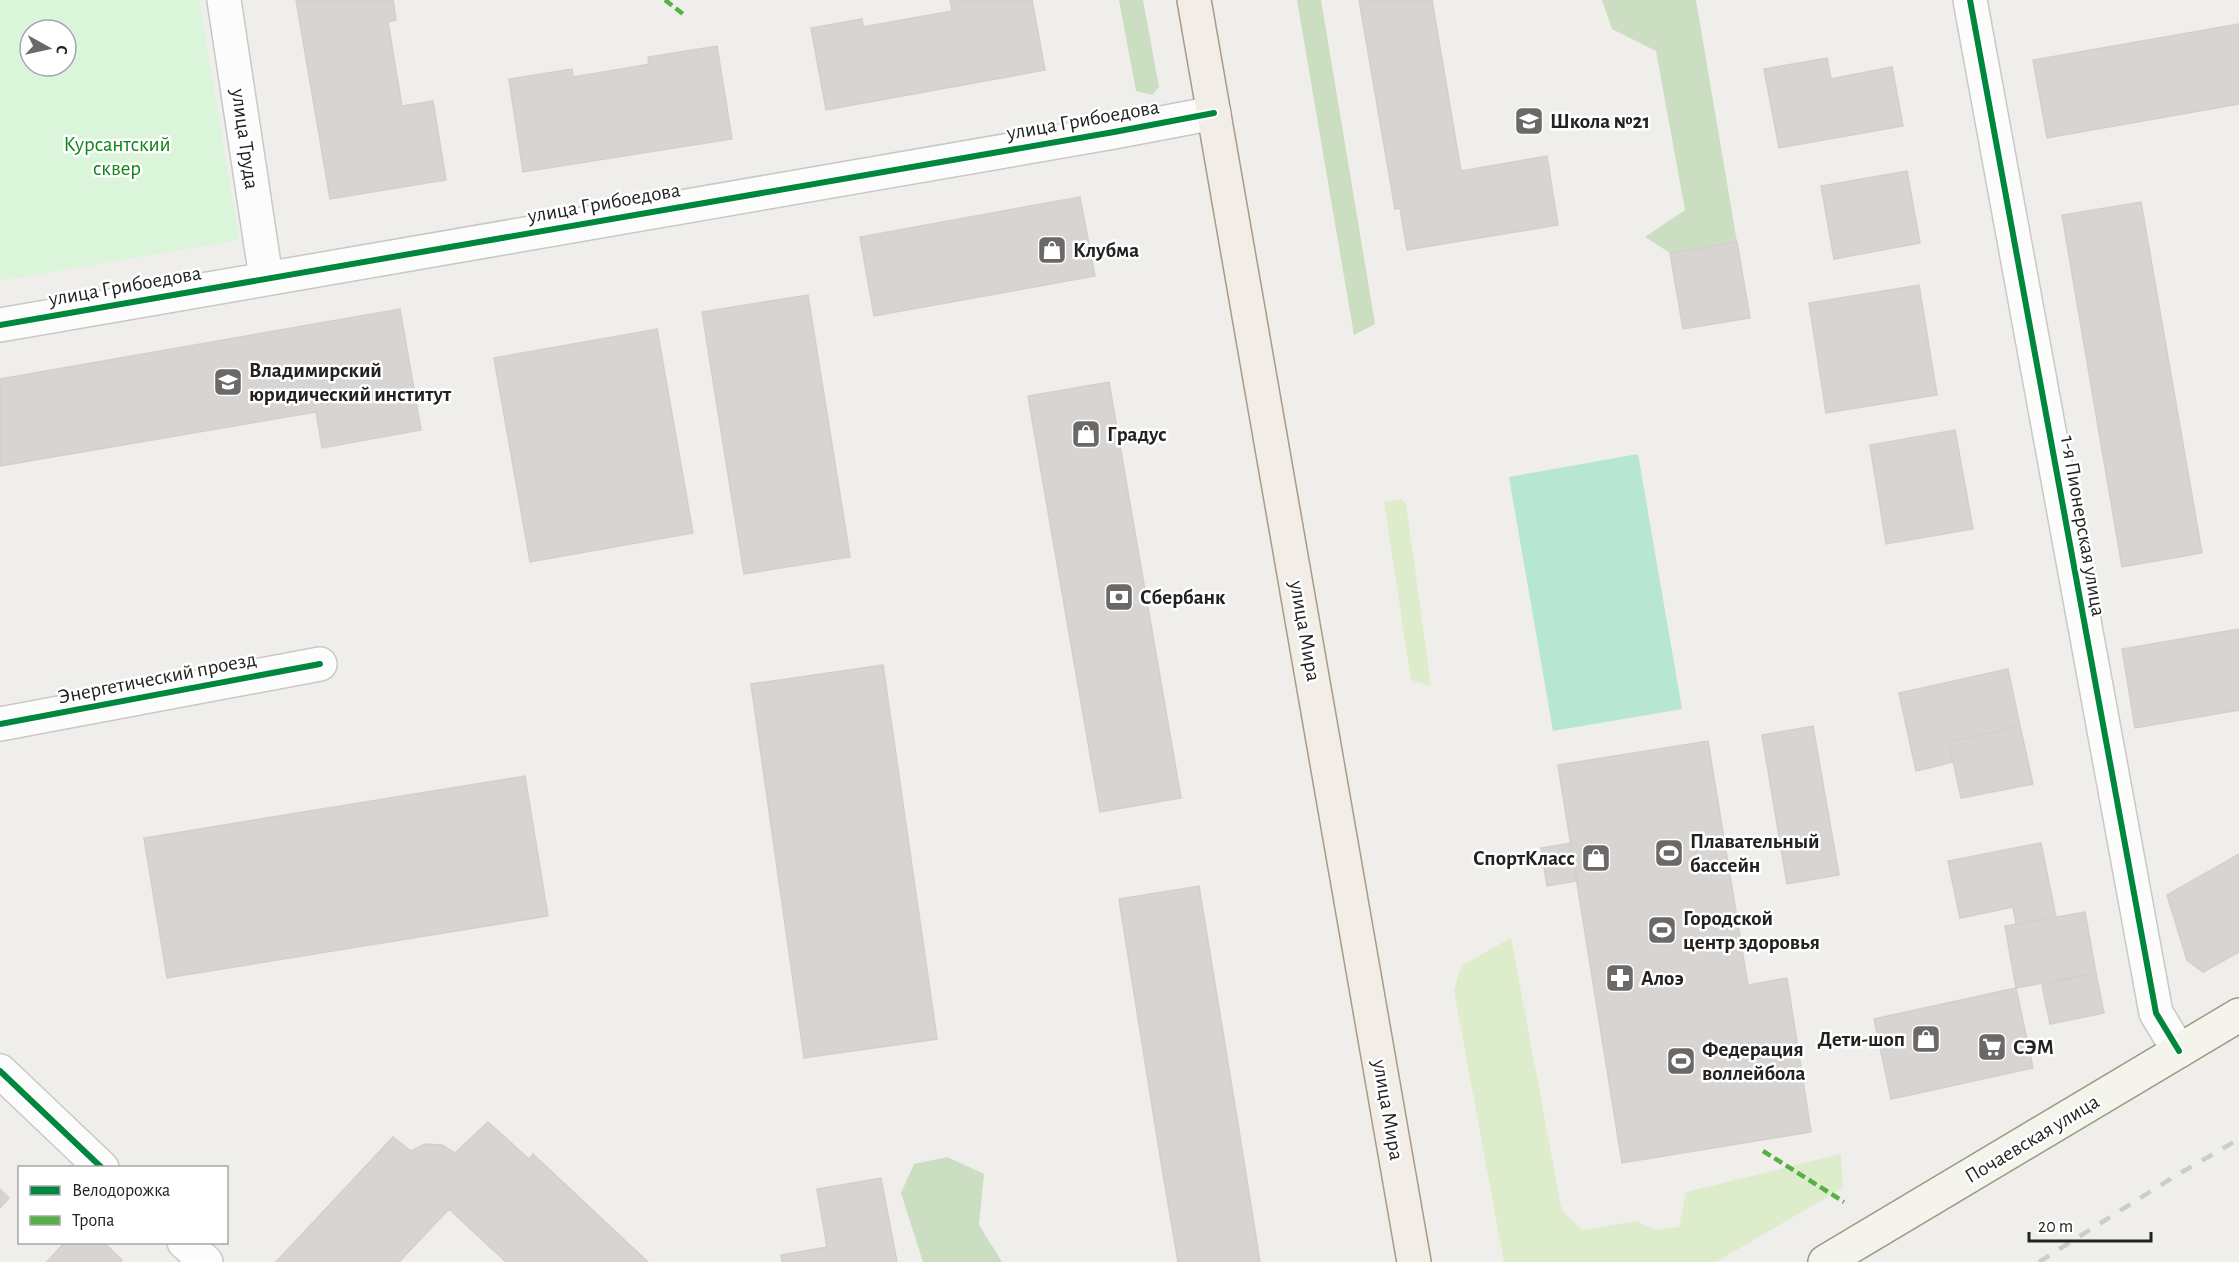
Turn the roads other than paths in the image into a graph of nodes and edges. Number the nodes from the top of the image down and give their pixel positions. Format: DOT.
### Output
graph roads {
  1 [pos="224,0"];
  2 [pos="1194,0"];
  3 [pos="1970,0"];
  4 [pos="1214,113"];
  5 [pos="266,278"];
  6 [pos="0,325"];
  7 [pos="320,664"];
  8 [pos="0,724"];
  9 [pos="2239,1015"];
  10 [pos="2179,1051"];
  11 [pos="0,1071"];
  12 [pos="101,1166"];
  13 [pos="186,1244"];
  14 [pos="206,1262"];
  15 [pos="1414,1262"];
  16 [pos="1825,1262"];
  1 -- 5 [label="street, улица Труда"];
  2 -- 4 [label="main road, улица Мира"];
  3 -- 10 [label="street, 1-я Пионерская улица"];
  4 -- 5 [label="street, улица Грибоедова"];
  4 -- 15 [label="main road, улица Мира"];
  5 -- 6 [label="street, улица Грибоедова"];
  7 -- 8 [label="street, Энергетический проезд"];
  9 -- 10 [label="main road, Почаевская улица"];
  10 -- 16 [label="main road, Почаевская улица"];
  11 -- 12 [label="street"];
  13 -- 14 [label="street"];
}
